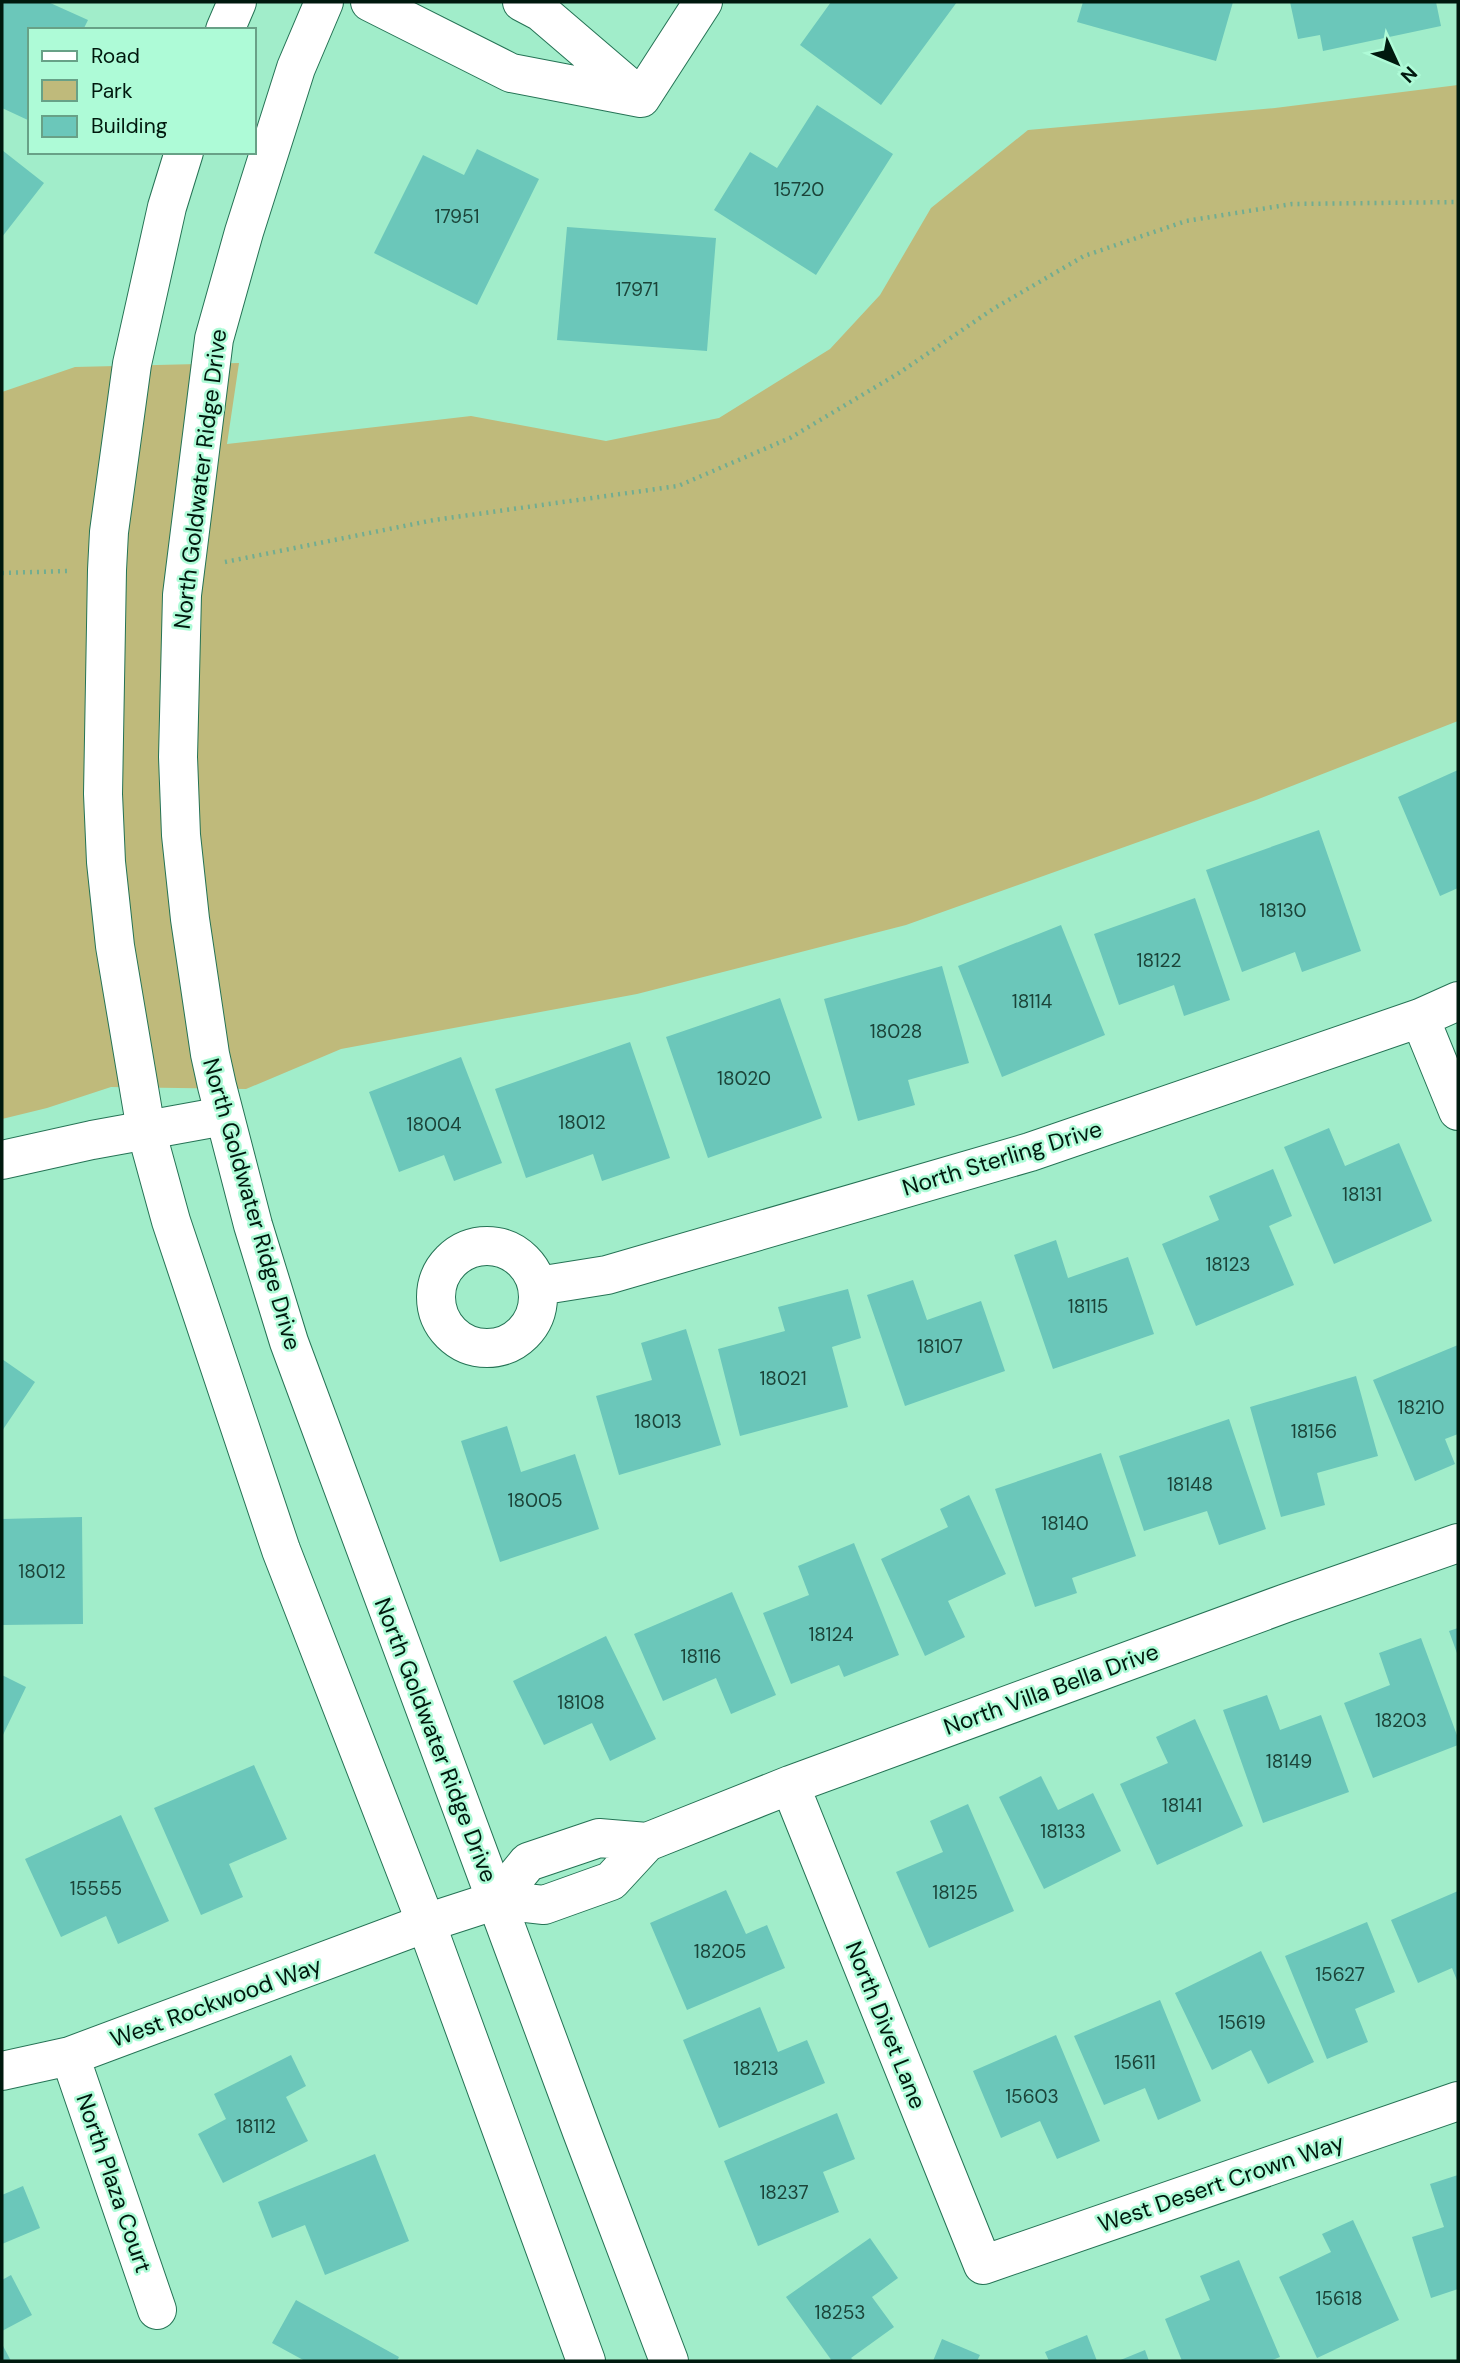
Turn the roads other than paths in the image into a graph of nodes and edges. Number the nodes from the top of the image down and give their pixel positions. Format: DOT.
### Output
graph roads {
  1 [pos="237,2"];
  2 [pos="324,2"];
  3 [pos="370,2"];
  4 [pos="522,2"];
  5 [pos="704,2"];
  6 [pos="226,28"];
  7 [pos="641,97"];
  8 [pos="183,154"];
  9 [pos="1458,1001"];
  10 [pos="1420,1018"];
  11 [pos="1458,1111"];
  12 [pos="224,1116"];
  13 [pos="146,1130"];
  14 [pos="2,1160"];
  15 [pos="538,1286"];
  16 [pos="1458,1543"];
  17 [pos="789,1786"];
  18 [pos="497,1900"];
  19 [pos="426,1923"];
  20 [pos="70,2056"];
  21 [pos="2,2071"];
  22 [pos="1458,2101"];
  23 [pos="983,2265"];
  24 [pos="158,2310"];
  25 [pos="586,2361"];
  26 [pos="670,2361"];
  1 -- 6 [label="street"];
  2 -- 12 [label="street, North Goldwater Ridge Drive"];
  3 -- 7 [label="street"];
  4 -- 7 [label="street"];
  5 -- 7 [label="street"];
  8 -- 13 [label="street"];
  9 -- 10 [label="street, North Sterling Drive"];
  10 -- 11 [label="street"];
  10 -- 15 [label="street, North Sterling Drive"];
  12 -- 13 [label="street"];
  12 -- 18 [label="street, North Goldwater Ridge Drive"];
  13 -- 14 [label="street"];
  13 -- 19 [label="street"];
  16 -- 17 [label="street, North Villa Bella Drive"];
  17 -- 18 [label="street, North Villa Bella Drive"];
  17 -- 23 [label="street, North Divet Lane"];
  18 -- 19 [label="street"];
  18 -- 26 [label="street, North Goldwater Ridge Drive"];
  19 -- 20 [label="street, West Rockwood Way"];
  19 -- 25 [label="street"];
  20 -- 21 [label="street, West Rockwood Way"];
  20 -- 24 [label="street, North Plaza Court"];
  22 -- 23 [label="street, West Desert Crown Way"];
}
